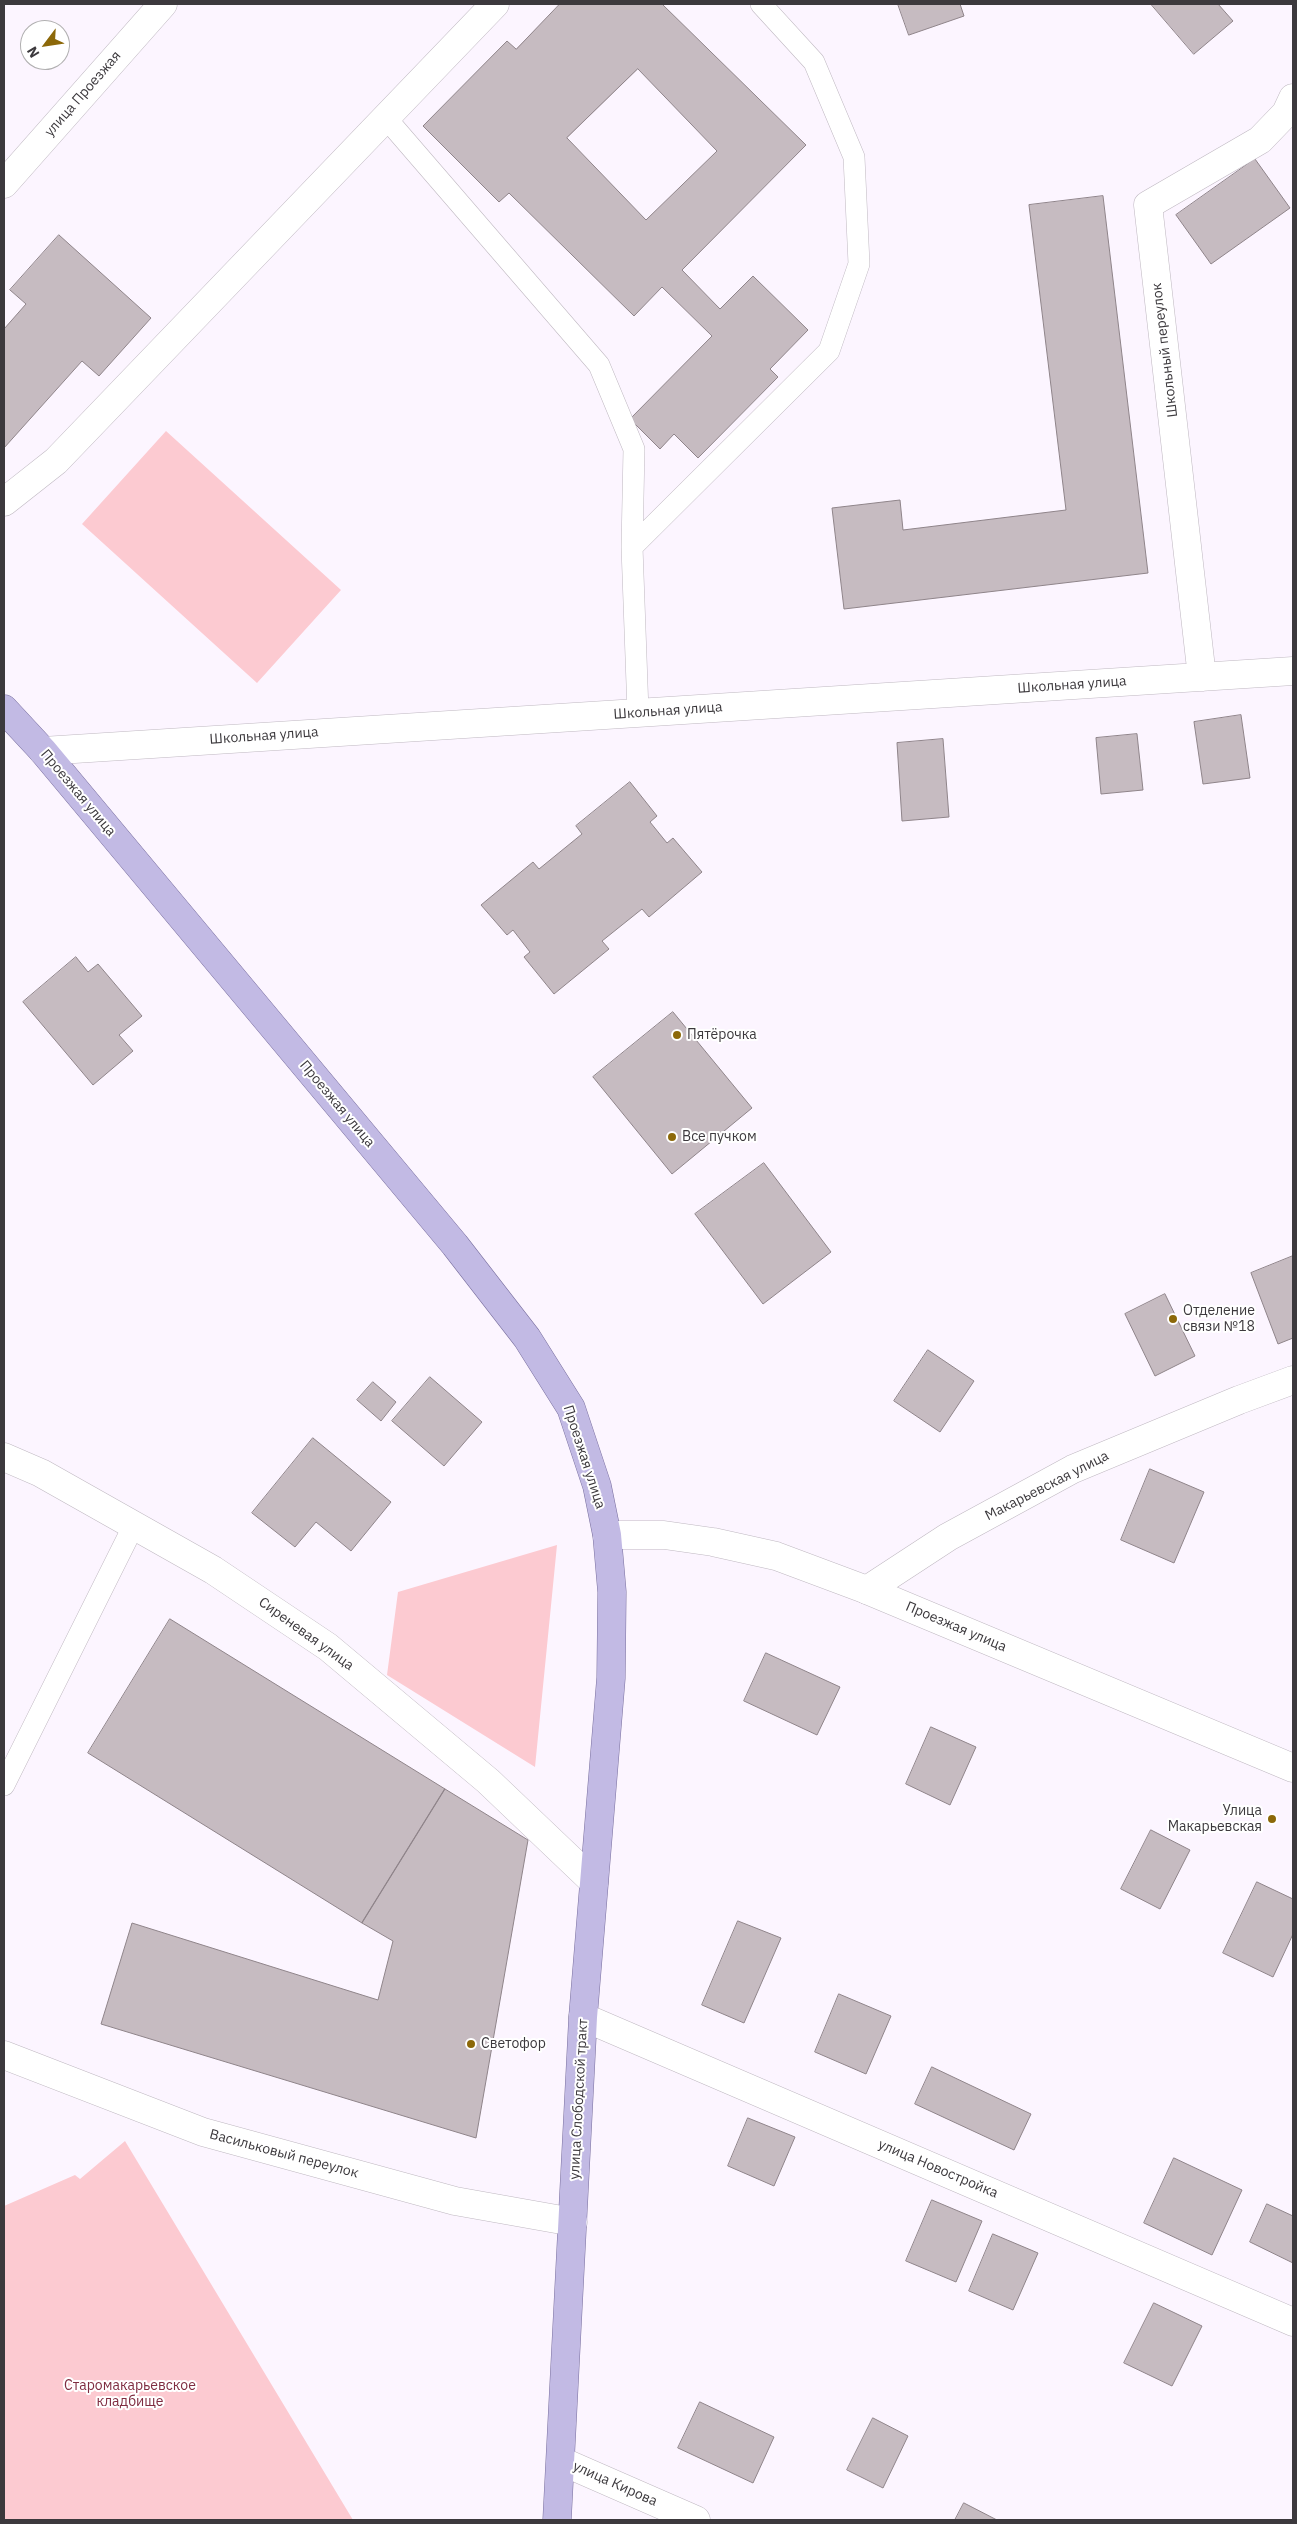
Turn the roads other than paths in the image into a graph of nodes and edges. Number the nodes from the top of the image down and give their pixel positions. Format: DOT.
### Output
graph roads {
  1 [pos="162,4"];
  2 [pos="495,4"];
  3 [pos="761,4"];
  4 [pos="1293,98"];
  5 [pos="385,117"];
  6 [pos="4,184"];
  7 [pos="4,502"];
  8 [pos="632,547"];
  9 [pos="1293,671"];
  10 [pos="1202,677"];
  11 [pos="4,708"];
  12 [pos="638,712"];
  13 [pos="43,751"];
  14 [pos="1293,1380"];
  15 [pos="4,1457"];
  16 [pos="134,1525"];
  17 [pos="607,1536"];
  18 [pos="867,1590"];
  19 [pos="611,1678"];
  20 [pos="1293,1768"];
  21 [pos="4,1785"];
  22 [pos="594,1882"];
  23 [pos="583,2017"];
  24 [pos="4,2055"];
  25 [pos="573,2222"];
  26 [pos="1293,2322"];
  27 [pos="561,2460"];
  28 [pos="557,2520"];
  29 [pos="696,2520"];
  1 -- 6 [label="street, улица Проезжая"];
  2 -- 5 [label="street"];
  3 -- 8 [label="lane"];
  4 -- 10 [label="street, Школьный переулок"];
  5 -- 7 [label="street"];
  5 -- 8 [label="lane"];
  8 -- 12 [label="lane"];
  9 -- 10 [label="street, Школьная улица"];
  10 -- 12 [label="street, Школьная улица"];
  11 -- 13 [label="main road, Проезжая улица"];
  12 -- 13 [label="street, Школьная улица"];
  13 -- 17 [label="main road, Проезжая улица"];
  14 -- 18 [label="street, Макарьевская улица"];
  15 -- 16 [label="street, Сиреневая улица"];
  16 -- 21 [label="lane"];
  16 -- 22 [label="street, Сиреневая улица"];
  17 -- 18 [label="street, Проезжая улица"];
  17 -- 19 [label="main road, Проезжая улица"];
  18 -- 20 [label="street, Проезжая улица"];
  19 -- 22 [label="main road, улица Слободской тракт"];
  22 -- 23 [label="main road, улица Слободской тракт"];
  23 -- 25 [label="main road, улица Слободской тракт"];
  23 -- 26 [label="street, улица Новостройка"];
  24 -- 25 [label="street, Васильковый переулок"];
  25 -- 27 [label="main road, улица Слободской тракт"];
  27 -- 28 [label="main road, улица Слободской тракт"];
  27 -- 29 [label="street, улица Кирова"];
}
